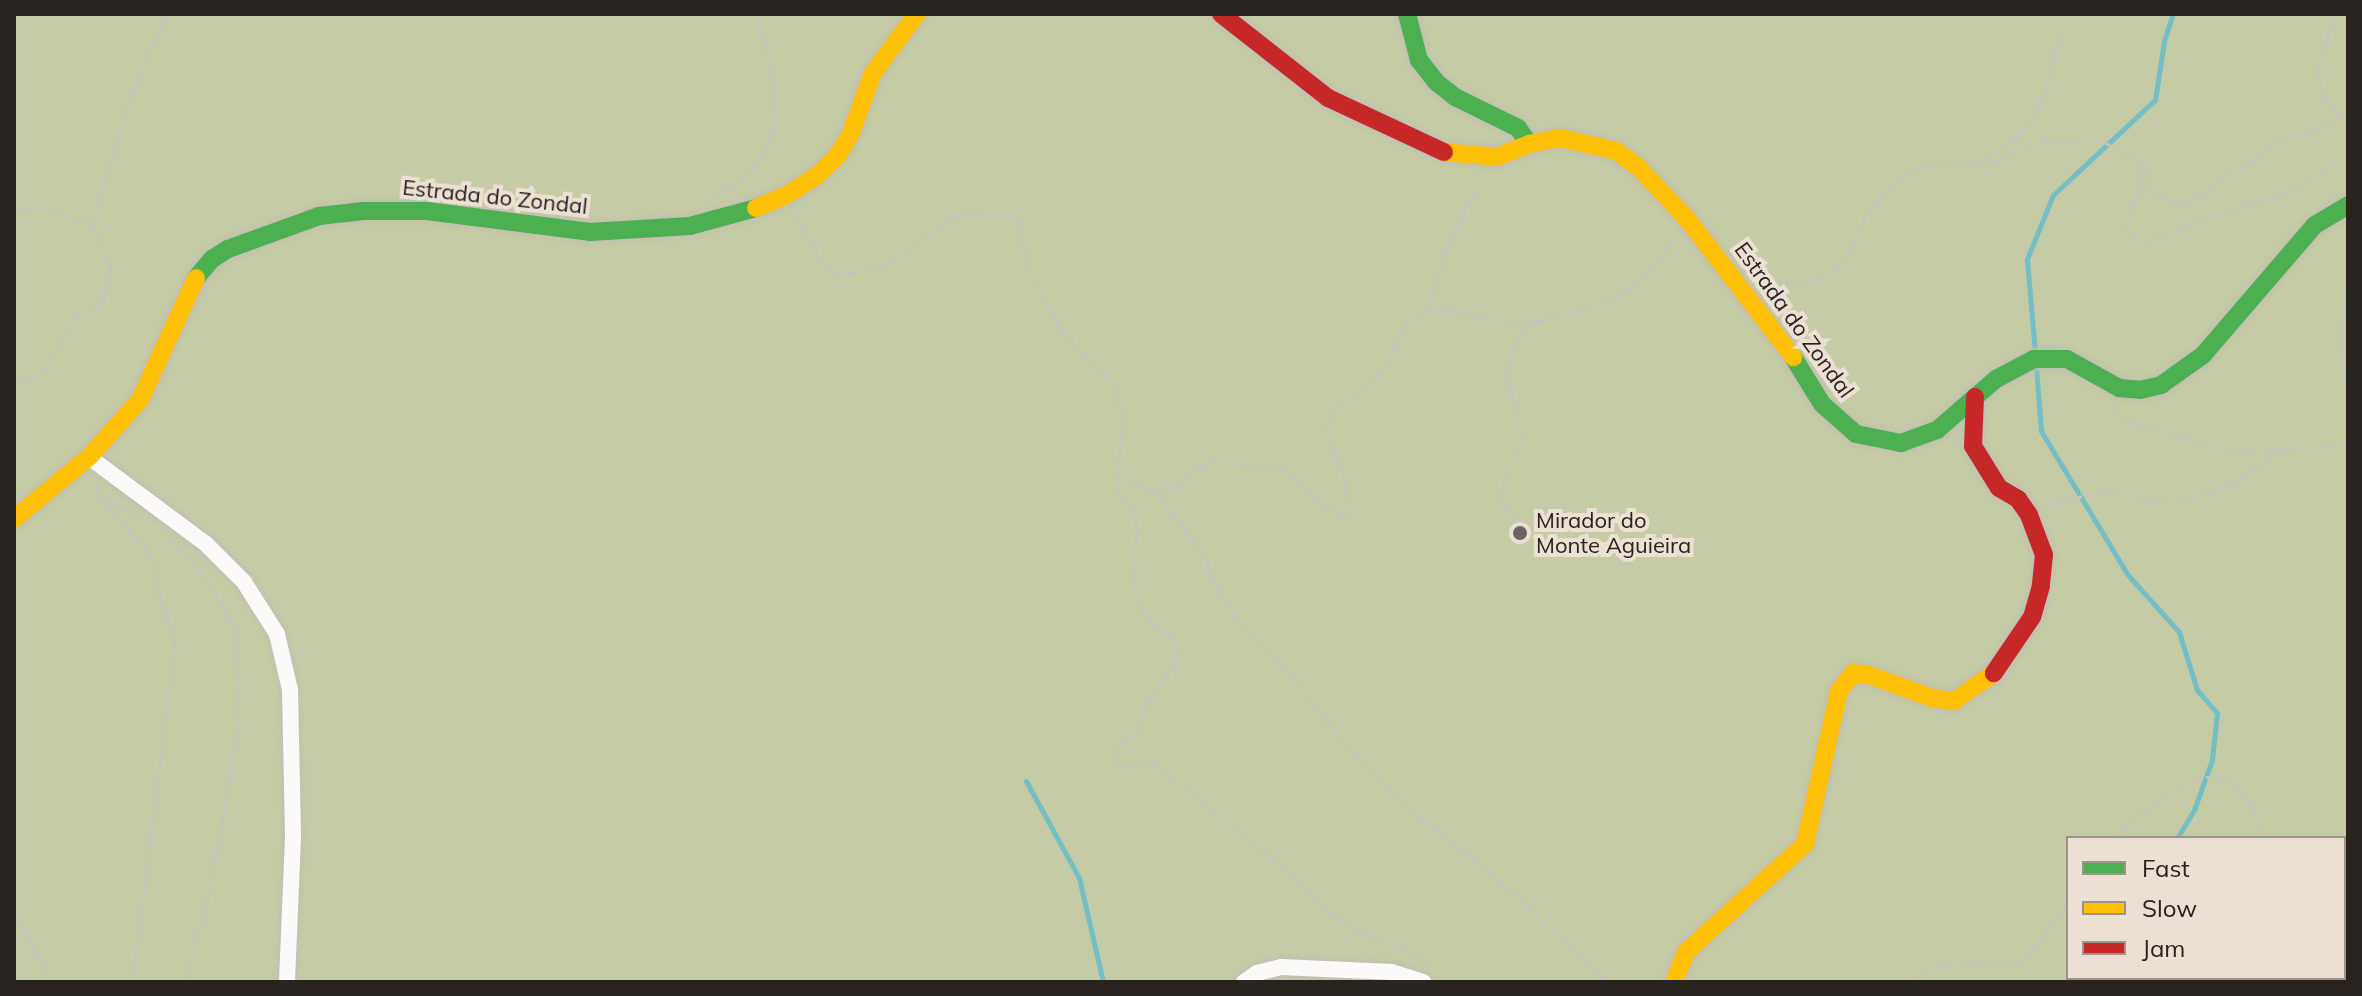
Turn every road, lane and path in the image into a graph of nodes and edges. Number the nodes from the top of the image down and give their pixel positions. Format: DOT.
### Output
graph roads {
  1 [pos="167,14"];
  2 [pos="757,14"];
  3 [pos="917,14"];
  4 [pos="1221,14"];
  5 [pos="1407,14"];
  6 [pos="2336,14"];
  7 [pos="2062,24"];
  8 [pos="2348,110"];
  9 [pos="2340,116"];
  10 [pos="2348,125"];
  11 [pos="1529,144"];
  12 [pos="2348,156"];
  13 [pos="1497,157"];
  14 [pos="2133,158"];
  15 [pos="1975,165"];
  16 [pos="787,195"];
  17 [pos="2348,205"];
  18 [pos="14,211"];
  19 [pos="1688,220"];
  20 [pos="93,226"];
  21 [pos="690,226"];
  22 [pos="1726,267"];
  23 [pos="2348,271"];
  24 [pos="1429,310"];
  25 [pos="1538,321"];
  26 [pos="2100,380"];
  27 [pos="14,384"];
  28 [pos="2348,394"];
  29 [pos="1975,397"];
  30 [pos="2348,445"];
  31 [pos="2283,449"];
  32 [pos="89,457"];
  33 [pos="1117,477"];
  34 [pos="1153,490"];
  35 [pos="2029,515"];
  36 [pos="14,519"];
  37 [pos="152,526"];
  38 [pos="1531,531"];
  39 [pos="165,534"];
  40 [pos="2118,836"];
  41 [pos="2262,836"];
  42 [pos="2066,905"];
  43 [pos="14,909"];
  44 [pos="1426,977"];
  45 [pos="51,982"];
  46 [pos="133,982"];
  47 [pos="183,982"];
  48 [pos="287,982"];
  49 [pos="1244,982"];
  50 [pos="1607,982"];
  51 [pos="1674,982"];
  52 [pos="1906,982"];
  1 -- 20 [label="path"];
  2 -- 21 [label="path"];
  3 -- 16 [label="street, Estrada do Zondal"];
  4 -- 13 [label="street, Estrada do Zondal"];
  5 -- 11 [label="street"];
  6 -- 9 [label="path"];
  7 -- 15 [label="path"];
  8 -- 9 [label="path"];
  9 -- 10 [label="path"];
  9 -- 14 [label="path"];
  11 -- 13 [label="street, Estrada do Zondal"];
  11 -- 19 [label="street, Estrada do Zondal"];
  12 -- 14 [label="path"];
  13 -- 24 [label="path"];
  14 -- 15 [label="path"];
  15 -- 22 [label="path"];
  16 -- 21 [label="street, Estrada do Zondal"];
  16 -- 33 [label="path"];
  17 -- 26 [label="street, Estrada do Zondal"];
  18 -- 20 [label="path"];
  19 -- 22 [label="street, Estrada do Zondal"];
  19 -- 25 [label="path"];
  20 -- 27 [label="path"];
  21 -- 32 [label="street, Estrada do Zondal"];
  22 -- 29 [label="street, Estrada do Zondal"];
  23 -- 28 [label="path"];
  24 -- 25 [label="path"];
  24 -- 34 [label="path"];
  25 -- 38 [label="path"];
  26 -- 29 [label="street, Estrada do Zondal"];
  26 -- 31 [label="path"];
  29 -- 35 [label="street"];
  30 -- 31 [label="path"];
  31 -- 35 [label="path"];
  32 -- 36 [label="street, Estrada do Zondal"];
  32 -- 48 [label="street"];
  33 -- 34 [label="path"];
  33 -- 44 [label="path"];
  34 -- 50 [label="path"];
  35 -- 51 [label="street"];
  37 -- 46 [label="path"];
  39 -- 47 [label="path"];
  40 -- 41 [label="path"];
  42 -- 52 [label="path"];
  43 -- 45 [label="path"];
  44 -- 49 [label="street"];
}
